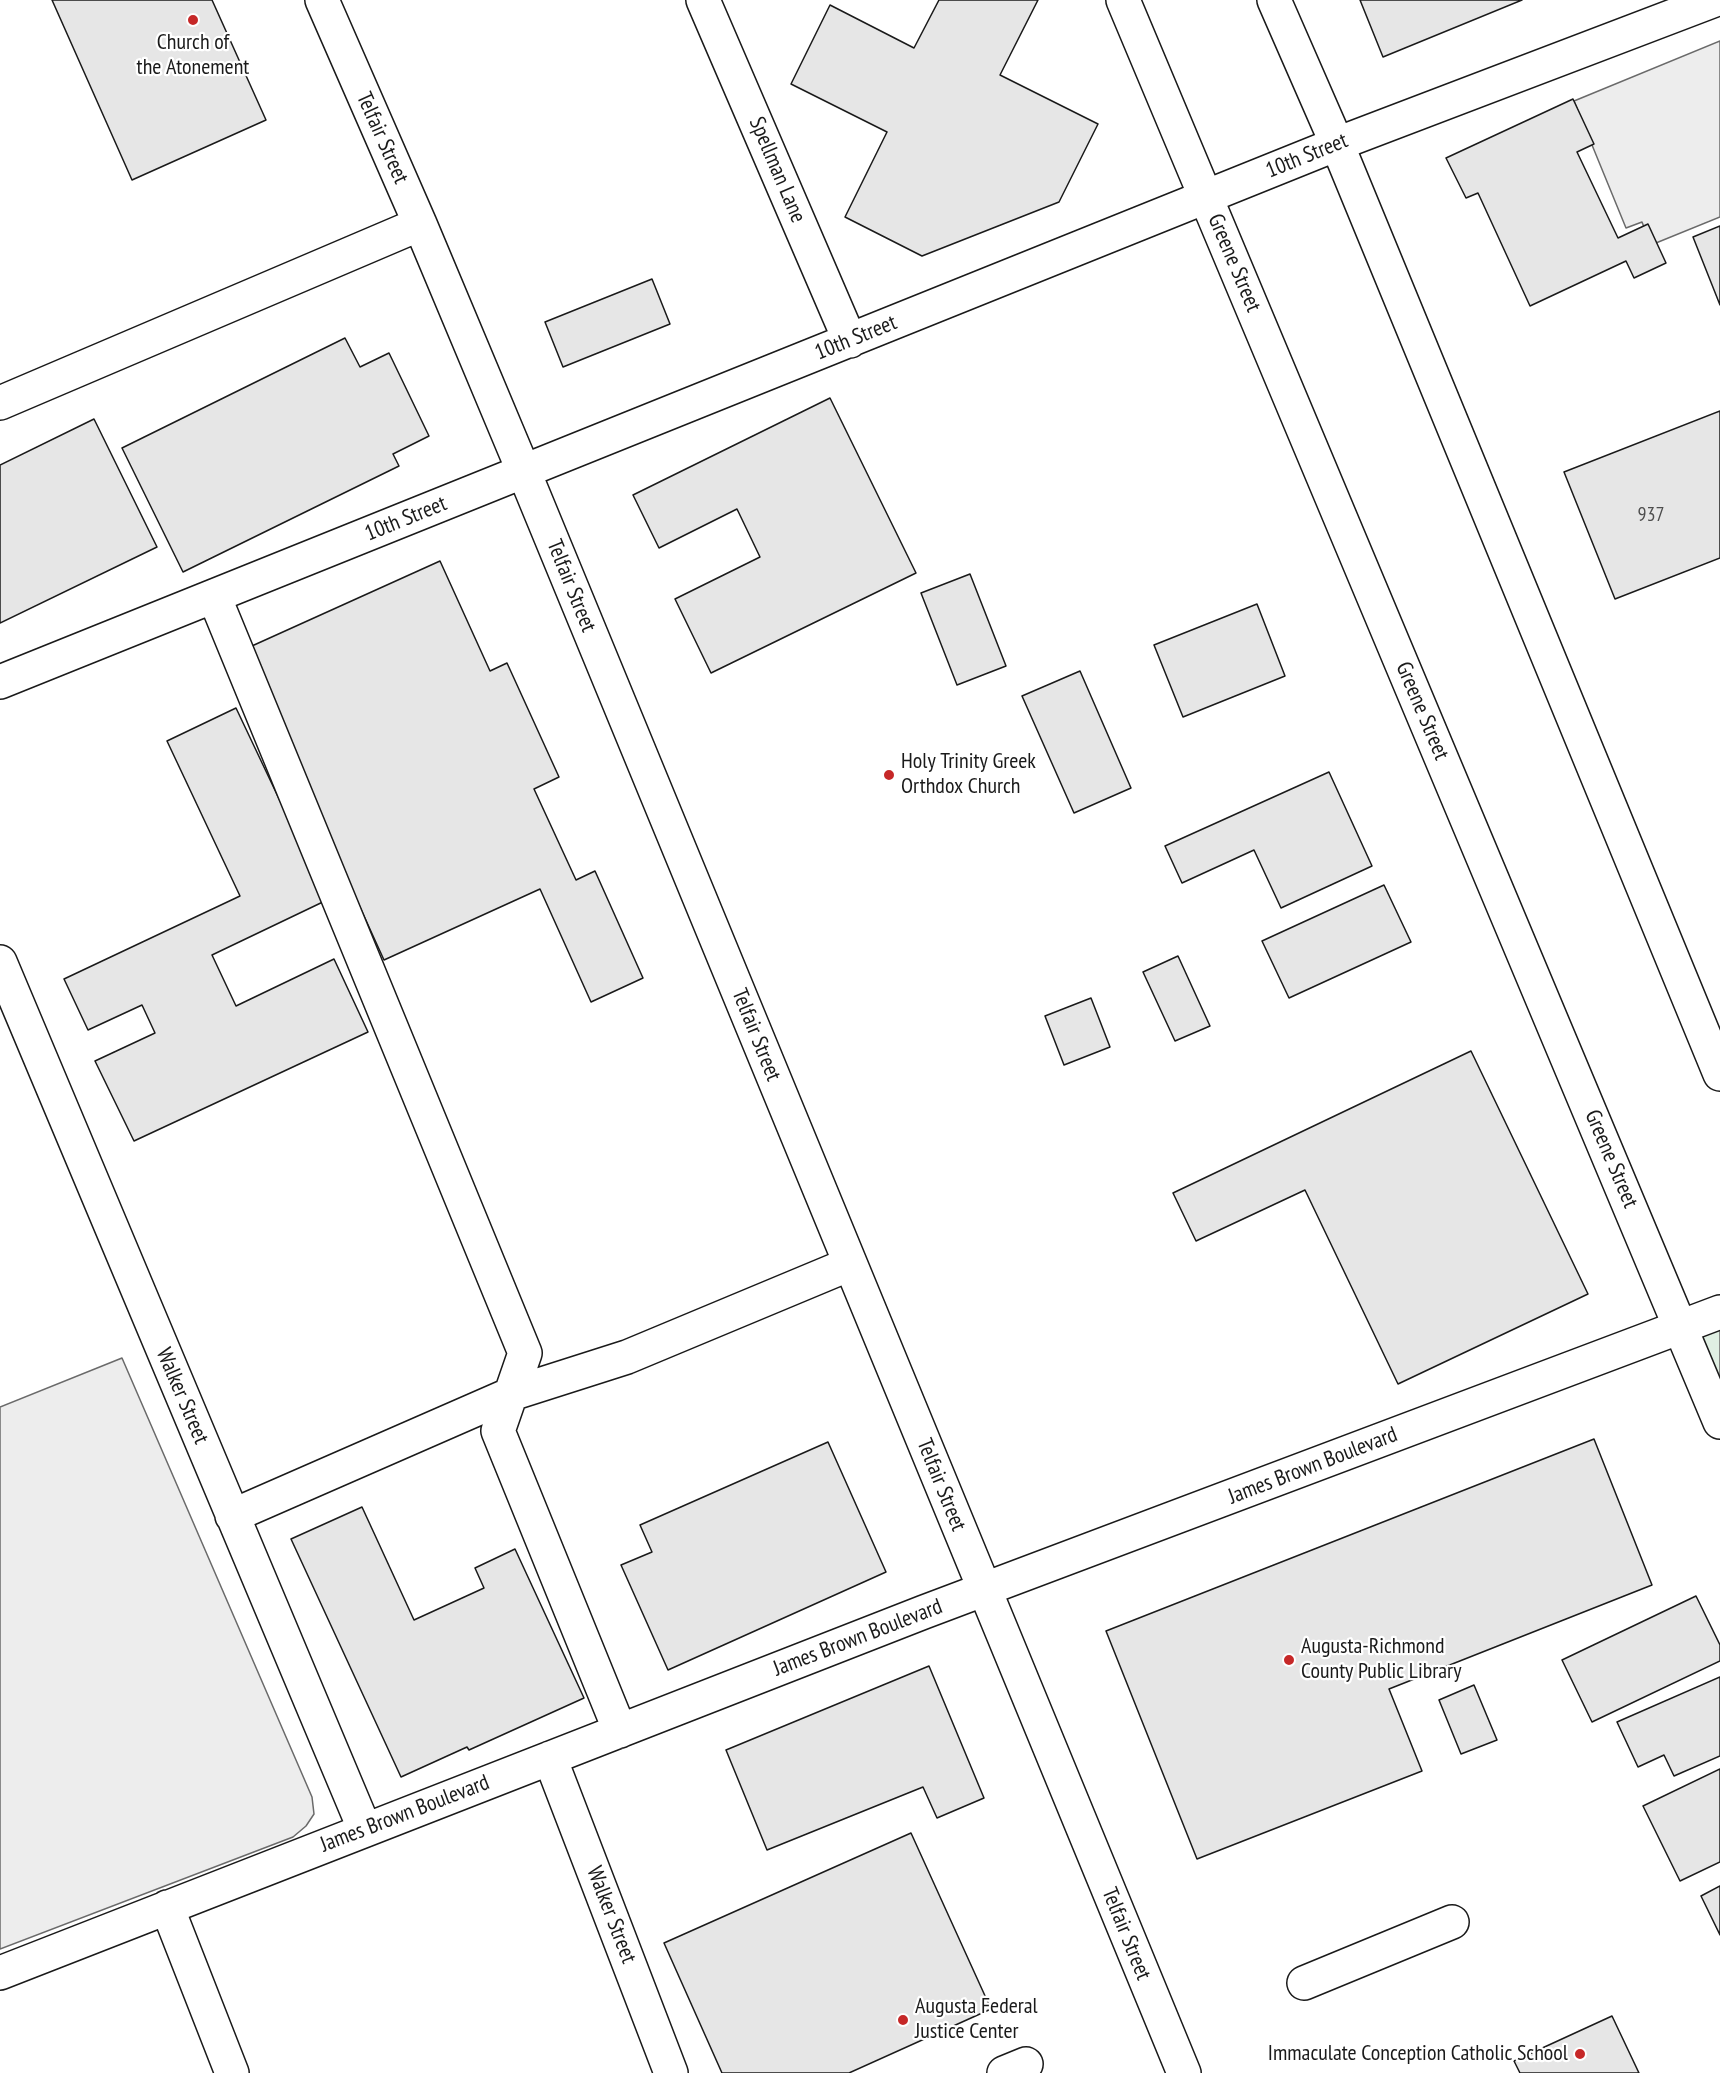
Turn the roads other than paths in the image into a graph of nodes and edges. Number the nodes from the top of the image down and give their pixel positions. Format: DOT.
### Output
graph roads {
  1 [pos="322,0"];
  2 [pos="703,0"];
  3 [pos="1123,0"];
  4 [pos="1274,0"];
  5 [pos="1716,0"];
  6 [pos="1337,144"];
  7 [pos="1206,197"];
  8 [pos="420,224"];
  9 [pos="850,340"];
  10 [pos="0,403"];
  11 [pos="524,472"];
  12 [pos="214,596"];
  13 [pos="0,682"];
  14 [pos="0,962"];
  15 [pos="1720,1074"];
  16 [pos="850,1264"];
  17 [pos="1720,1312"];
  18 [pos="1681,1328"];
  19 [pos="512,1394"];
  20 [pos="1720,1422"];
  21 [pos="232,1516"];
  22 [pos="984,1589"];
  23 [pos="620,1731"];
  24 [pos="550,1758"];
  25 [pos="364,1830"];
  26 [pos="167,1907"];
  27 [pos="1452,1922"];
  28 [pos="0,1973"];
  29 [pos="1304,1983"];
  30 [pos="232,2073"];
  31 [pos="671,2073"];
  32 [pos="1184,2073"];
  1 -- 8 [label="street, Telfair Street"];
  2 -- 9 [label="street, Spellman Lane"];
  3 -- 7 [label="street, Greene Street"];
  4 -- 6 [label="street"];
  5 -- 6 [label="street, 10th Street"];
  6 -- 7 [label="street, 10th Street"];
  6 -- 15 [label="street"];
  7 -- 9 [label="street, 10th Street"];
  7 -- 18 [label="street, Greene Street"];
  8 -- 10 [label="street"];
  8 -- 11 [label="street, Telfair Street"];
  9 -- 11 [label="street, 10th Street"];
  11 -- 12 [label="street, 10th Street"];
  11 -- 16 [label="street, Telfair Street"];
  12 -- 13 [label="street, 10th Street"];
  12 -- 19 [label="street"];
  14 -- 21 [label="street, Walker Street"];
  16 -- 19 [label="street"];
  16 -- 22 [label="street, Telfair Street"];
  17 -- 18 [label="street, James Brown Boulevard"];
  18 -- 20 [label="street, Greene Street"];
  18 -- 22 [label="street, James Brown Boulevard"];
  19 -- 21 [label="street"];
  19 -- 23 [label="street"];
  21 -- 25 [label="street, Walker Street"];
  22 -- 23 [label="street, James Brown Boulevard"];
  22 -- 32 [label="street, Telfair Street"];
  23 -- 24 [label="street, James Brown Boulevard"];
  24 -- 25 [label="street, James Brown Boulevard"];
  24 -- 31 [label="street, Walker Street"];
  25 -- 26 [label="street, James Brown Boulevard"];
  26 -- 28 [label="street, James Brown Boulevard"];
  26 -- 30 [label="street"];
  27 -- 29 [label="street"];
}
